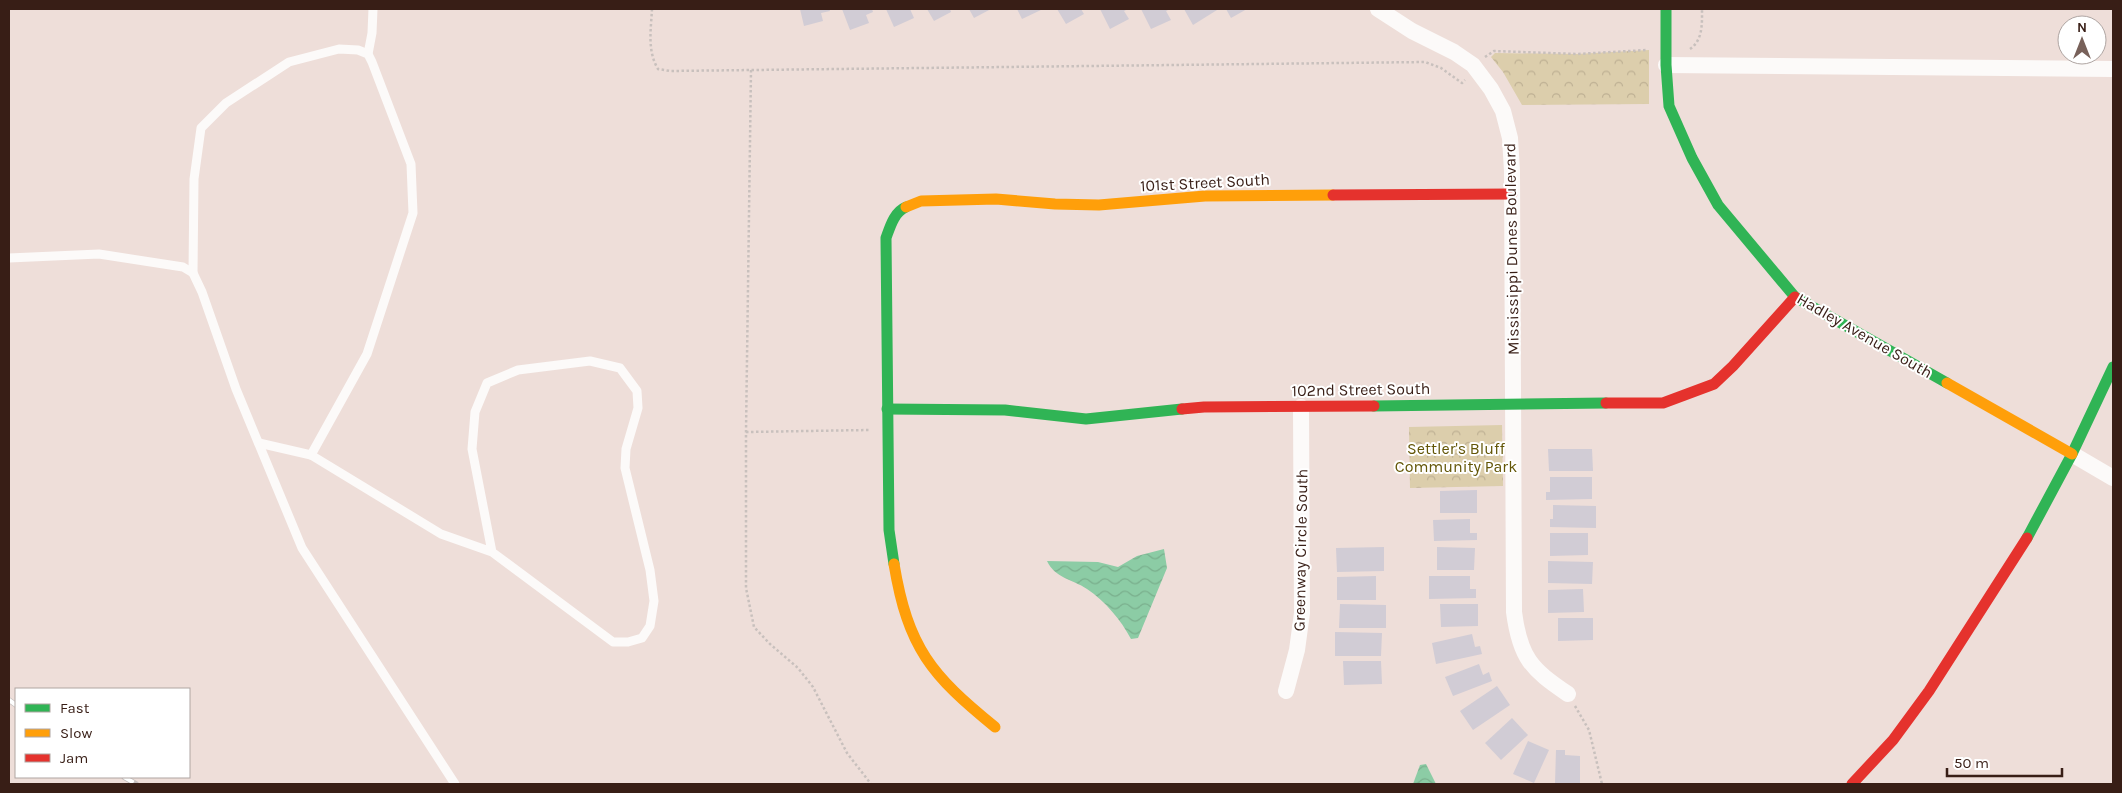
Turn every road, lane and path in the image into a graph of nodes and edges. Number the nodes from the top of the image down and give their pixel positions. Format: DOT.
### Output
graph roads {
  1 [pos="373,9"];
  2 [pos="652,9"];
  3 [pos="1378,9"];
  4 [pos="1666,9"];
  5 [pos="1702,9"];
  6 [pos="1639,50"];
  7 [pos="368,54"];
  8 [pos="1666,57"];
  9 [pos="1476,69"];
  10 [pos="2113,69"];
  11 [pos="751,70"];
  12 [pos="1512,194"];
  13 [pos="9,258"];
  14 [pos="193,273"];
  15 [pos="1795,297"];
  16 [pos="2113,367"];
  17 [pos="1513,403"];
  18 [pos="1301,407"];
  19 [pos="887,409"];
  20 [pos="872,430"];
  21 [pos="746,432"];
  22 [pos="259,444"];
  23 [pos="2072,454"];
  24 [pos="310,455"];
  25 [pos="2113,478"];
  26 [pos="492,552"];
  27 [pos="1286,691"];
  28 [pos="1568,694"];
  29 [pos="995,726"];
  30 [pos="455,784"];
  31 [pos="871,784"];
  32 [pos="1602,784"];
  33 [pos="1852,784"];
  1 -- 7 [label="lane"];
  2 -- 11 [label="path"];
  3 -- 9 [label="street, Mississippi Dunes Boulevard"];
  4 -- 8 [label="street, Hadley Avenue South"];
  5 -- 8 [label="path"];
  6 -- 9 [label="path"];
  7 -- 14 [label="lane"];
  7 -- 24 [label="lane"];
  8 -- 10 [label="street"];
  8 -- 15 [label="street, Hadley Avenue South"];
  9 -- 11 [label="path"];
  9 -- 12 [label="street, Mississippi Dunes Boulevard"];
  11 -- 21 [label="path"];
  12 -- 17 [label="street, Mississippi Dunes Boulevard"];
  12 -- 19 [label="street, 101st Street South"];
  13 -- 14 [label="lane"];
  14 -- 22 [label="lane"];
  15 -- 17 [label="street, 102nd Street South"];
  15 -- 23 [label="street, Hadley Avenue South"];
  16 -- 23 [label="street"];
  17 -- 18 [label="street, 102nd Street South"];
  17 -- 28 [label="street, Mississippi Dunes Boulevard"];
  18 -- 19 [label="street, 102nd Street South"];
  18 -- 27 [label="street, Greenway Circle South"];
  19 -- 29 [label="street"];
  20 -- 21 [label="path"];
  21 -- 31 [label="path"];
  22 -- 24 [label="lane"];
  22 -- 30 [label="lane"];
  23 -- 25 [label="street, Hadley Avenue South"];
  23 -- 33 [label="street"];
  24 -- 26 [label="lane"];
  26 -- 26 [label="lane"];
  28 -- 32 [label="path"];
}
